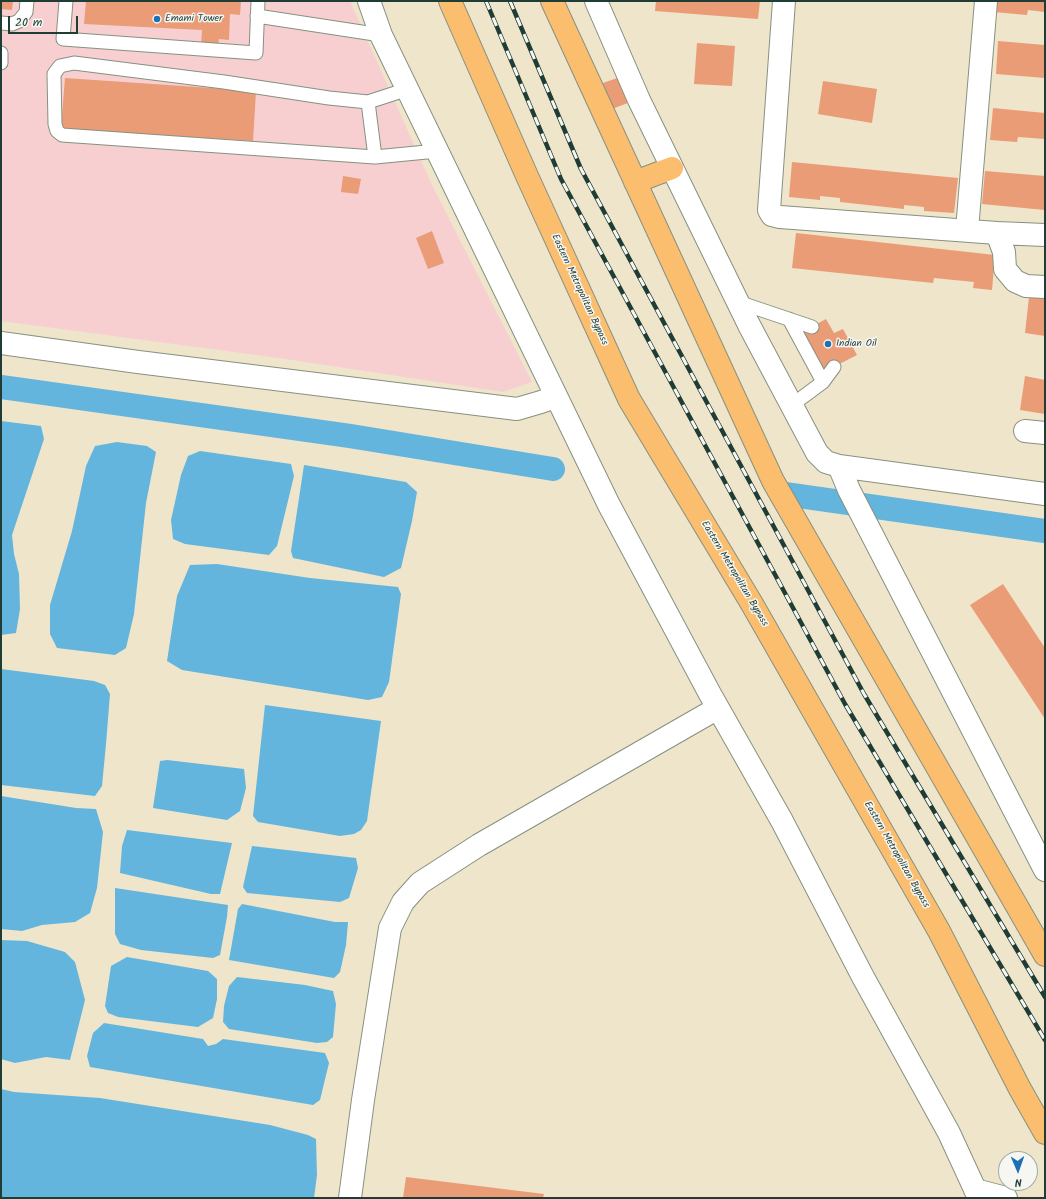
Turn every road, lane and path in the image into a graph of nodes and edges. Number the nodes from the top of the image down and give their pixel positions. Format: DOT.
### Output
graph roads {
  1 [pos="27,1"];
  2 [pos="66,1"];
  3 [pos="258,1"];
  4 [pos="369,1"];
  5 [pos="450,1"];
  6 [pos="552,1"];
  7 [pos="596,1"];
  8 [pos="784,1"];
  9 [pos="986,1"];
  10 [pos="258,16"];
  11 [pos="1,23"];
  12 [pos="381,35"];
  13 [pos="1,53"];
  14 [pos="1,63"];
  15 [pos="408,89"];
  16 [pos="368,102"];
  17 [pos="437,151"];
  18 [pos="375,157"];
  19 [pos="672,168"];
  20 [pos="635,182"];
  21 [pos="967,230"];
  22 [pos="998,233"];
  23 [pos="1045,235"];
  24 [pos="1045,288"];
  25 [pos="738,302"];
  26 [pos="789,319"];
  27 [pos="812,327"];
  28 [pos="1,343"];
  29 [pos="834,367"];
  30 [pos="823,382"];
  31 [pos="556,396"];
  32 [pos="792,405"];
  33 [pos="839,466"];
  34 [pos="1045,494"];
  35 [pos="718,708"];
  36 [pos="1045,870"];
  37 [pos="1045,955"];
  38 [pos="1045,1133"];
  39 [pos="977,1194"];
  40 [pos="350,1198"];
  41 [pos="1006,1198"];
  1 -- 11 [label="lane"];
  2 -- 10 [label="lane"];
  3 -- 10 [label="lane"];
  4 -- 12 [label="street"];
  5 -- 38 [label="main road, Eastern Metropolitan Bypass"];
  6 -- 20 [label="main road"];
  7 -- 19 [label="street"];
  8 -- 21 [label="street"];
  9 -- 21 [label="street"];
  10 -- 12 [label="lane"];
  12 -- 15 [label="street"];
  13 -- 14 [label="lane"];
  15 -- 16 [label="lane"];
  15 -- 17 [label="street"];
  16 -- 18 [label="lane"];
  16 -- 18 [label="lane"];
  17 -- 18 [label="lane"];
  17 -- 31 [label="street"];
  19 -- 20 [label="main road"];
  19 -- 25 [label="street"];
  20 -- 37 [label="main road"];
  21 -- 22 [label="street"];
  22 -- 23 [label="street"];
  22 -- 24 [label="street"];
  25 -- 26 [label="lane"];
  25 -- 32 [label="street"];
  26 -- 27 [label="lane"];
  26 -- 30 [label="lane"];
  28 -- 31 [label="street"];
  29 -- 30 [label="lane"];
  30 -- 32 [label="lane"];
  31 -- 35 [label="street"];
  32 -- 33 [label="street"];
  33 -- 34 [label="street"];
  33 -- 36 [label="street"];
  35 -- 39 [label="street"];
  35 -- 40 [label="street"];
  39 -- 41 [label="street"];
}
